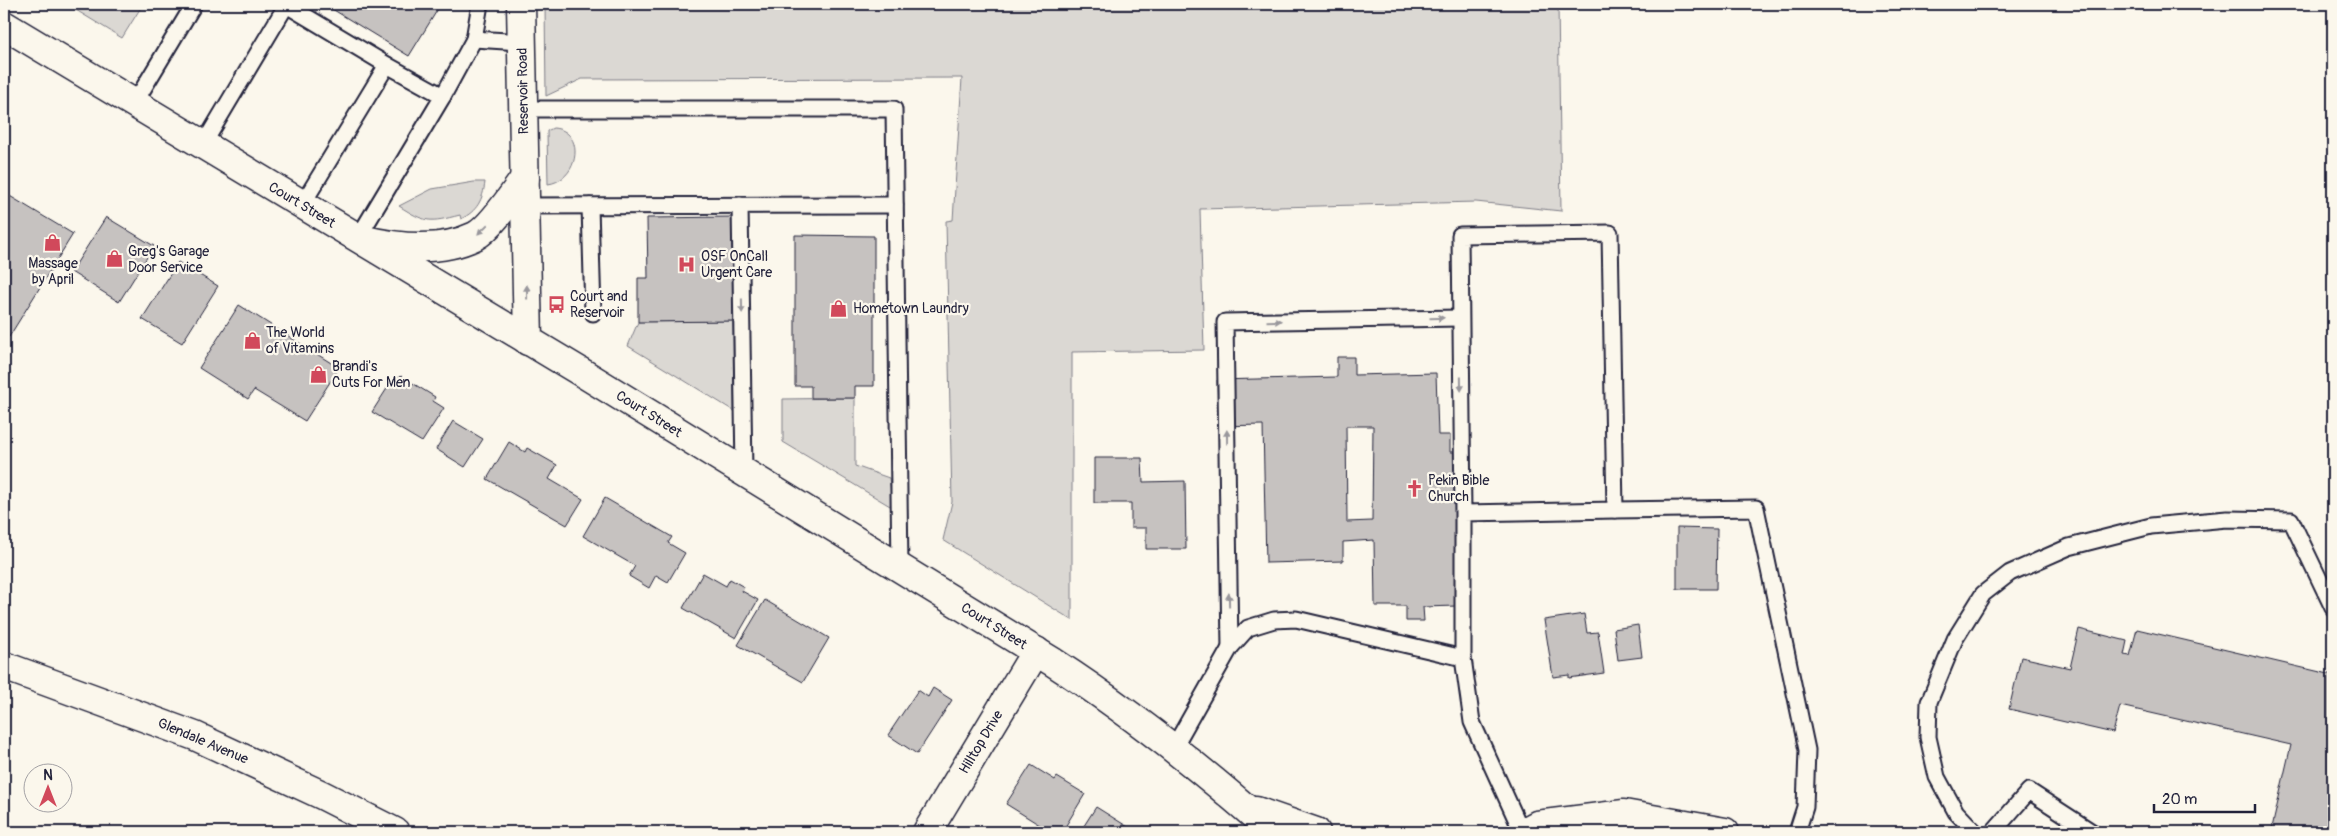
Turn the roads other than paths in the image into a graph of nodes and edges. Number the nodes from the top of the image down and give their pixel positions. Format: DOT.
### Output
graph roads {
  1 [pos="194,4"];
  2 [pos="286,4"];
  3 [pos="480,4"];
  4 [pos="521,4"];
  5 [pos="4,25"];
  6 [pos="474,39"];
  7 [pos="522,42"];
  8 [pos="387,65"];
  9 [pos="443,96"];
  10 [pos="134,104"];
  11 [pos="523,108"];
  12 [pos="202,145"];
  13 [pos="302,205"];
  14 [pos="740,205"];
  15 [pos="894,205"];
  16 [pos="516,206"];
  17 [pos="590,206"];
  18 [pos="358,238"];
  19 [pos="593,313"];
  20 [pos="1460,318"];
  21 [pos="528,341"];
  22 [pos="744,472"];
  23 [pos="1615,510"];
  24 [pos="1463,513"];
  25 [pos="900,568"];
  26 [pos="2333,608"];
  27 [pos="1230,648"];
  28 [pos="1036,651"];
  29 [pos="1463,658"];
  30 [pos="4,666"];
  31 [pos="1174,747"];
  32 [pos="1246,808"];
  33 [pos="395,832"];
  34 [pos="927,832"];
  35 [pos="1274,832"];
  36 [pos="1316,832"];
  37 [pos="1523,832"];
  38 [pos="1725,832"];
  39 [pos="1797,832"];
  40 [pos="1975,832"];
  41 [pos="1993,832"];
  42 [pos="2092,832"];
  1 -- 10 [label="lane"];
  2 -- 8 [label="lane"];
  2 -- 12 [label="lane"];
  3 -- 6 [label="lane"];
  4 -- 7 [label="main road, Reservoir Road"];
  5 -- 10 [label="main road, Court Street"];
  6 -- 7 [label="lane"];
  6 -- 9 [label="lane"];
  7 -- 11 [label="main road, Reservoir Road"];
  8 -- 9 [label="lane"];
  8 -- 13 [label="lane"];
  9 -- 18 [label="lane"];
  10 -- 12 [label="main road, Court Street"];
  11 -- 15 [label="lane"];
  11 -- 16 [label="main road, Reservoir Road"];
  12 -- 13 [label="main road, Court Street"];
  13 -- 18 [label="main road, Court Street"];
  14 -- 15 [label="lane"];
  14 -- 17 [label="lane"];
  14 -- 22 [label="lane, one-way"];
  15 -- 25 [label="lane"];
  16 -- 17 [label="lane"];
  16 -- 18 [label="main road, Reservoir Road, one-way"];
  21 -- 16 [label="main road, one-way"];
  17 -- 19 [label="lane"];
  18 -- 21 [label="main road, Court Street"];
  20 -- 23 [label="lane"];
  20 -- 24 [label="lane, one-way"];
  27 -- 20 [label="lane, one-way"];
  21 -- 22 [label="main road, Court Street"];
  22 -- 25 [label="main road, Court Street"];
  23 -- 24 [label="lane"];
  23 -- 39 [label="lane"];
  24 -- 29 [label="lane"];
  25 -- 28 [label="main road, Court Street"];
  26 -- 40 [label="lane"];
  27 -- 29 [label="lane"];
  27 -- 31 [label="lane"];
  28 -- 31 [label="main road, Court Street"];
  28 -- 34 [label="main road, Hilltop Drive"];
  29 -- 37 [label="lane"];
  30 -- 33 [label="main road, Glendale Avenue"];
  31 -- 32 [label="main road, Court Street"];
  32 -- 35 [label="main road, Court Street"];
  32 -- 36 [label="main road"];
  37 -- 38 [label="main road"];
  41 -- 42 [label="lane"];
}
